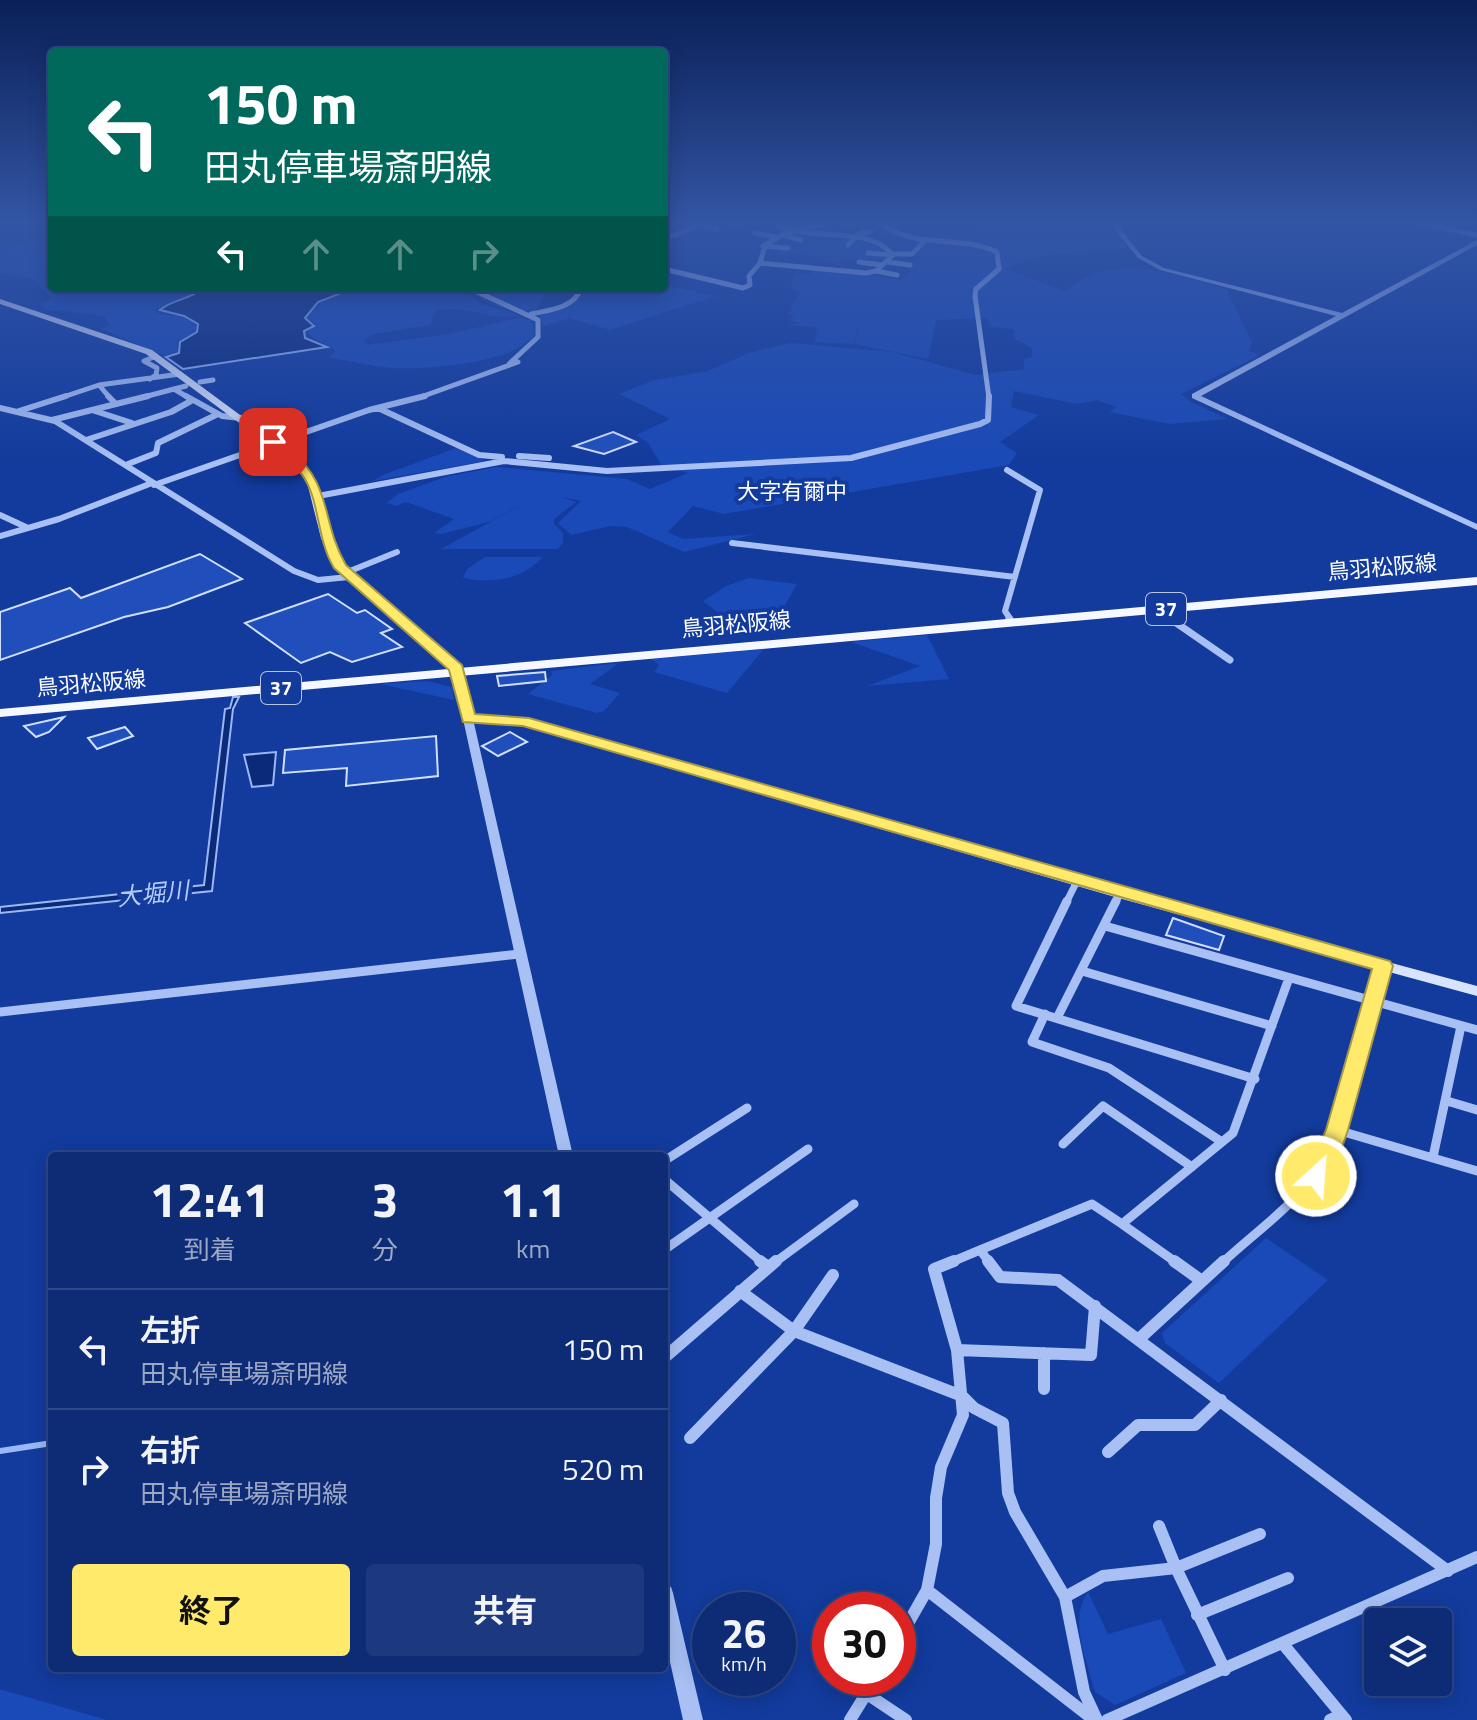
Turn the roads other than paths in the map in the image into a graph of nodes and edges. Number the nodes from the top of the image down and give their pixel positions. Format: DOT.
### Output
graph roads {
  1 [pos="4,302"];
  2 [pos="494,302"];
  3 [pos="570,302"];
  4 [pos="976,302"];
  5 [pos="1291,302"];
  6 [pos="1365,302"];
  7 [pos="531,314"];
  8 [pos="1341,315"];
  9 [pos="156,356"];
  10 [pos="518,362"];
  11 [pos="510,365"];
  12 [pos="180,374"];
  13 [pos="148,379"];
  14 [pos="213,380"];
  15 [pos="200,382"];
  16 [pos="99,385"];
  17 [pos="186,386"];
  18 [pos="174,389"];
  19 [pos="191,401"];
  20 [pos="114,402"];
  21 [pos="0,408"];
  22 [pos="377,408"];
  23 [pos="91,409"];
  24 [pos="16,412"];
  25 [pos="218,414"];
  26 [pos="241,418"];
  27 [pos="52,420"];
  28 [pos="133,423"];
  29 [pos="86,440"];
  30 [pos="273,442"];
  31 [pos="549,458"];
  32 [pos="128,464"];
  33 [pos="1007,470"];
  34 [pos="153,484"];
  35 [pos="318,496"];
  36 [pos="0,515"];
  37 [pos="26,527"];
  38 [pos="1477,527"];
  39 [pos="0,536"];
  40 [pos="732,543"];
  41 [pos="397,552"];
  42 [pos="347,575"];
  43 [pos="1015,577"];
  44 [pos="1477,581"];
  45 [pos="1157,610"];
  46 [pos="1012,622"];
  47 [pos="1230,660"];
  48 [pos="459,673"];
  49 [pos="0,713"];
  50 [pos="468,719"];
  51 [pos="1077,881"];
  52 [pos="1120,894"];
  53 [pos="1105,926"];
  54 [pos="519,954"];
  55 [pos="1383,966"];
  56 [pos="1082,971"];
  57 [pos="1289,978"];
  58 [pos="1477,991"];
  59 [pos="1372,1001"];
  60 [pos="0,1012"];
  61 [pos="1045,1014"];
  62 [pos="1057,1018"];
  63 [pos="1272,1026"];
  64 [pos="1461,1026"];
  65 [pos="1477,1030"];
  66 [pos="1255,1079"];
  67 [pos="1447,1101"];
  68 [pos="747,1108"];
  69 [pos="1477,1110"];
  70 [pos="1337,1130"];
  71 [pos="1222,1142"];
  72 [pos="1063,1144"];
  73 [pos="808,1149"];
  74 [pos="565,1152"];
  75 [pos="1433,1157"];
  76 [pos="668,1158"];
  77 [pos="1192,1167"];
  78 [pos="1477,1171"];
  79 [pos="668,1183"];
  80 [pos="854,1204"];
  81 [pos="708,1220"];
  82 [pos="1122,1224"];
  83 [pos="668,1247"];
  84 [pos="980,1250"];
  85 [pos="768,1267"];
  86 [pos="833,1275"];
  87 [pos="1202,1281"];
  88 [pos="740,1291"];
  89 [pos="1095,1306"];
  90 [pos="794,1331"];
  91 [pos="1139,1339"];
  92 [pos="957,1350"];
  93 [pos="1044,1353"];
  94 [pos="668,1354"];
  95 [pos="1044,1389"];
  96 [pos="962,1396"];
  97 [pos="1221,1400"];
  98 [pos="690,1438"];
  99 [pos="1108,1452"];
  100 [pos="1159,1526"];
  101 [pos="1260,1534"];
  102 [pos="1477,1557"];
  103 [pos="1176,1568"];
  104 [pos="1448,1571"];
  105 [pos="1288,1578"];
  106 [pos="927,1590"];
  107 [pos="1065,1597"];
  108 [pos="916,1609"];
  109 [pos="668,1611"];
  110 [pos="1197,1615"];
  111 [pos="1283,1644"];
  112 [pos="1225,1670"];
  113 [pos="866,1696"];
  114 [pos="870,1696"];
  115 [pos="1339,1718"];
  116 [pos="693,1720"];
  117 [pos="850,1720"];
  118 [pos="906,1720"];
  119 [pos="1096,1720"];
  120 [pos="1107,1720"];
  1 -- 9 [label="main road"];
  2 -- 7 [label="street"];
  3 -- 7 [label="street"];
  4 -- 35 [label="street"];
  5 -- 8 [label="street"];
  6 -- 8 [label="street"];
  7 -- 11 [label="street"];
  8 -- 38 [label="street"];
  9 -- 12 [label="main road"];
  9 -- 13 [label="street"];
  10 -- 11 [label="street"];
  11 -- 22 [label="street"];
  12 -- 13 [label="street"];
  12 -- 26 [label="main road"];
  13 -- 16 [label="street"];
  14 -- 15 [label="street"];
  16 -- 20 [label="street"];
  16 -- 24 [label="street"];
  17 -- 18 [label="street"];
  18 -- 19 [label="street"];
  18 -- 20 [label="street"];
  19 -- 25 [label="street"];
  19 -- 28 [label="street"];
  20 -- 23 [label="street"];
  21 -- 24 [label="street"];
  22 -- 30 [label="street"];
  22 -- 31 [label="street"];
  23 -- 27 [label="street"];
  23 -- 28 [label="street"];
  24 -- 27 [label="street"];
  25 -- 26 [label="street"];
  25 -- 32 [label="street"];
  26 -- 30 [label="main road"];
  27 -- 29 [label="street"];
  28 -- 29 [label="street"];
  29 -- 32 [label="street"];
  30 -- 34 [label="street"];
  30 -- 35 [label="main road"];
  32 -- 34 [label="street"];
  33 -- 43 [label="street"];
  34 -- 37 [label="street"];
  34 -- 42 [label="street"];
  35 -- 42 [label="main road"];
  36 -- 37 [label="street"];
  37 -- 39 [label="street"];
  40 -- 43 [label="street"];
  41 -- 42 [label="street"];
  42 -- 48 [label="main road"];
  43 -- 46 [label="street"];
  44 -- 45 [label="main road, 鳥羽松阪線 / 37"];
  45 -- 46 [label="main road, 鳥羽松阪線 / 37"];
  45 -- 47 [label="street"];
  46 -- 48 [label="main road, 鳥羽松阪線 / 37"];
  48 -- 49 [label="main road, 鳥羽松阪線 / 37"];
  48 -- 50 [label="main road"];
  50 -- 51 [label="main road"];
  50 -- 54 [label="street"];
  51 -- 52 [label="main road"];
  51 -- 61 [label="street"];
  52 -- 53 [label="street"];
  52 -- 55 [label="main road"];
  53 -- 56 [label="street"];
  53 -- 57 [label="street"];
  54 -- 60 [label="street"];
  54 -- 74 [label="street"];
  55 -- 58 [label="main road"];
  55 -- 59 [label="street"];
  56 -- 62 [label="street"];
  56 -- 63 [label="street"];
  57 -- 59 [label="street"];
  57 -- 63 [label="street"];
  59 -- 64 [label="street"];
  59 -- 70 [label="street"];
  61 -- 62 [label="street"];
  61 -- 71 [label="street"];
  62 -- 66 [label="street"];
  63 -- 66 [label="street"];
  64 -- 65 [label="street"];
  64 -- 67 [label="street"];
  66 -- 71 [label="street"];
  67 -- 69 [label="street"];
  67 -- 75 [label="street"];
  68 -- 76 [label="street"];
  70 -- 75 [label="street"];
  70 -- 87 [label="street"];
  71 -- 77 [label="street"];
  72 -- 77 [label="street"];
  73 -- 81 [label="street"];
  75 -- 78 [label="street"];
  77 -- 82 [label="street"];
  79 -- 81 [label="street"];
  80 -- 85 [label="street"];
  81 -- 83 [label="street"];
  81 -- 85 [label="street"];
  82 -- 84 [label="street"];
  82 -- 87 [label="street"];
  84 -- 89 [label="street"];
  84 -- 92 [label="street"];
  85 -- 88 [label="street"];
  86 -- 90 [label="street"];
  87 -- 91 [label="street"];
  88 -- 90 [label="street"];
  88 -- 94 [label="street"];
  89 -- 91 [label="street"];
  89 -- 93 [label="street"];
  90 -- 96 [label="street"];
  90 -- 98 [label="street"];
  91 -- 97 [label="street"];
  92 -- 93 [label="street"];
  92 -- 96 [label="street"];
  93 -- 95 [label="street"];
  96 -- 106 [label="street"];
  96 -- 107 [label="street"];
  97 -- 99 [label="street"];
  97 -- 104 [label="street"];
  100 -- 103 [label="street"];
  101 -- 103 [label="street"];
  102 -- 104 [label="street"];
  103 -- 107 [label="street"];
  103 -- 110 [label="street"];
  104 -- 111 [label="street"];
  105 -- 110 [label="street"];
  106 -- 108 [label="street"];
  106 -- 119 [label="street"];
  107 -- 119 [label="street"];
  109 -- 116 [label="street"];
  110 -- 112 [label="street"];
  111 -- 112 [label="street"];
  111 -- 115 [label="street"];
  112 -- 120 [label="street"];
  113 -- 117 [label="street"];
  114 -- 118 [label="street"];
}
